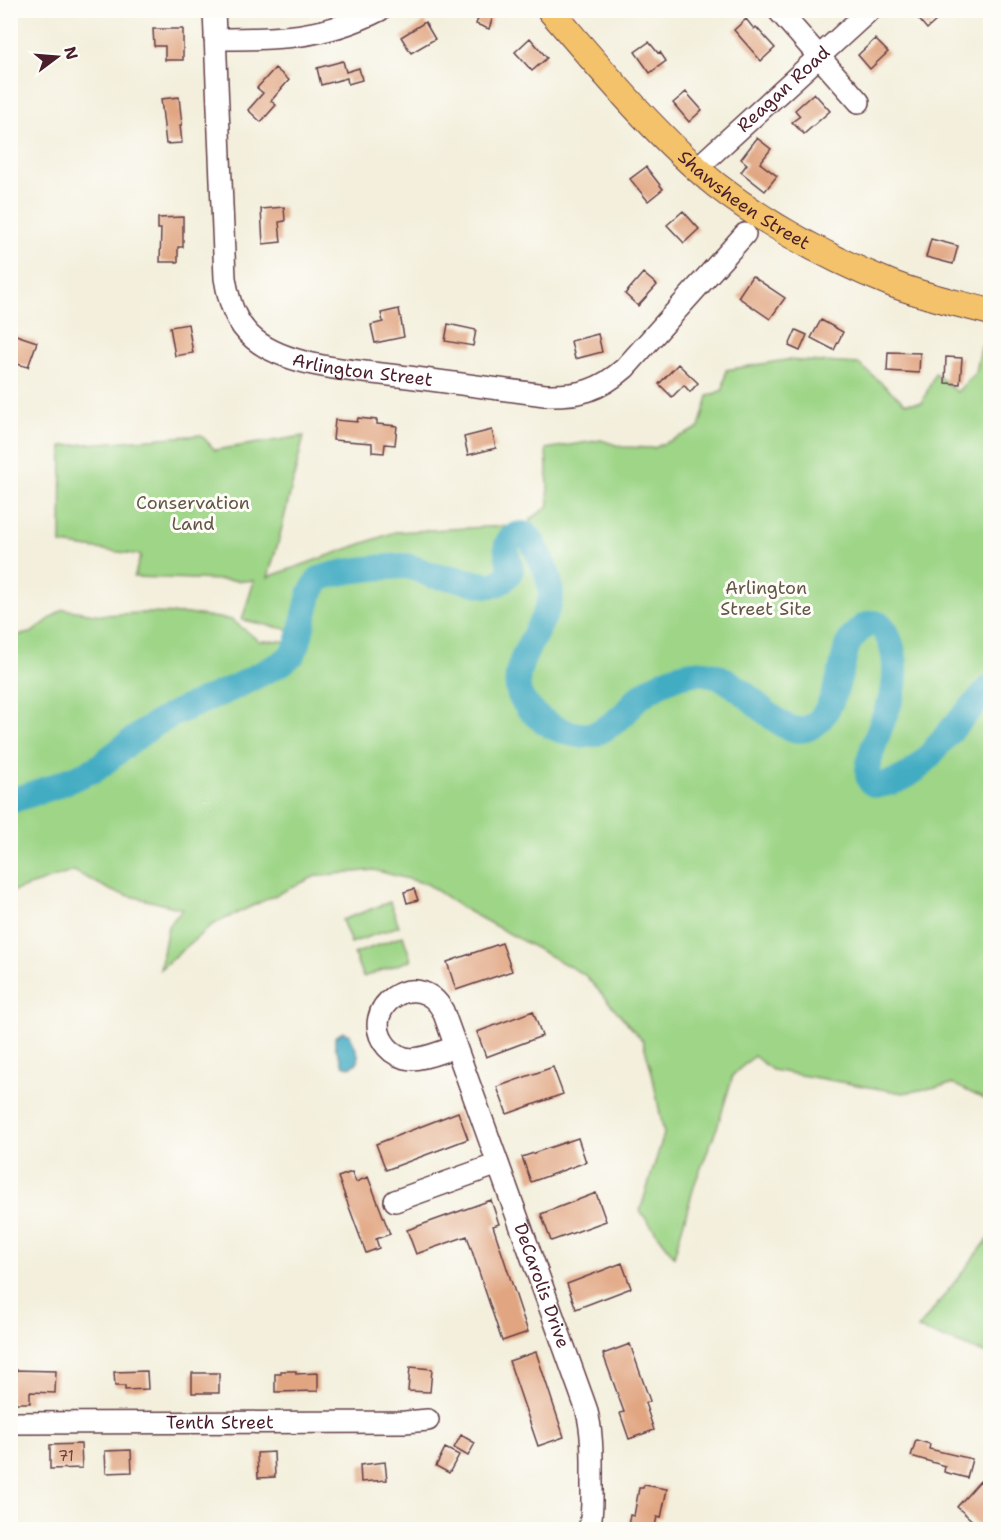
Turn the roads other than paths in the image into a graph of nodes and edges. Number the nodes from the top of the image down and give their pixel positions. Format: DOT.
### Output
graph roads {
  1 [pos="214,10"];
  2 [pos="380,10"];
  3 [pos="550,10"];
  4 [pos="778,10"];
  5 [pos="870,10"];
  6 [pos="215,39"];
  7 [pos="819,57"];
  8 [pos="859,102"];
  9 [pos="697,168"];
  10 [pos="745,234"];
  11 [pos="990,312"];
  12 [pos="456,1047"];
  13 [pos="498,1164"];
  14 [pos="395,1201"];
  15 [pos="428,1420"];
  16 [pos="10,1424"];
  17 [pos="589,1530"];
  1 -- 6 [label="street, Arlington Street"];
  2 -- 6 [label="street"];
  3 -- 9 [label="main road, Shawsheen Street"];
  4 -- 7 [label="street"];
  5 -- 7 [label="street, Reagan Road"];
  6 -- 10 [label="street, Arlington Street"];
  7 -- 8 [label="street"];
  7 -- 9 [label="street, Reagan Road"];
  9 -- 11 [label="main road, Shawsheen Street"];
  12 -- 13 [label="street, DeCarolis Drive"];
  13 -- 14 [label="street"];
  13 -- 17 [label="street, DeCarolis Drive"];
  15 -- 16 [label="street, Tenth Street"];
}
